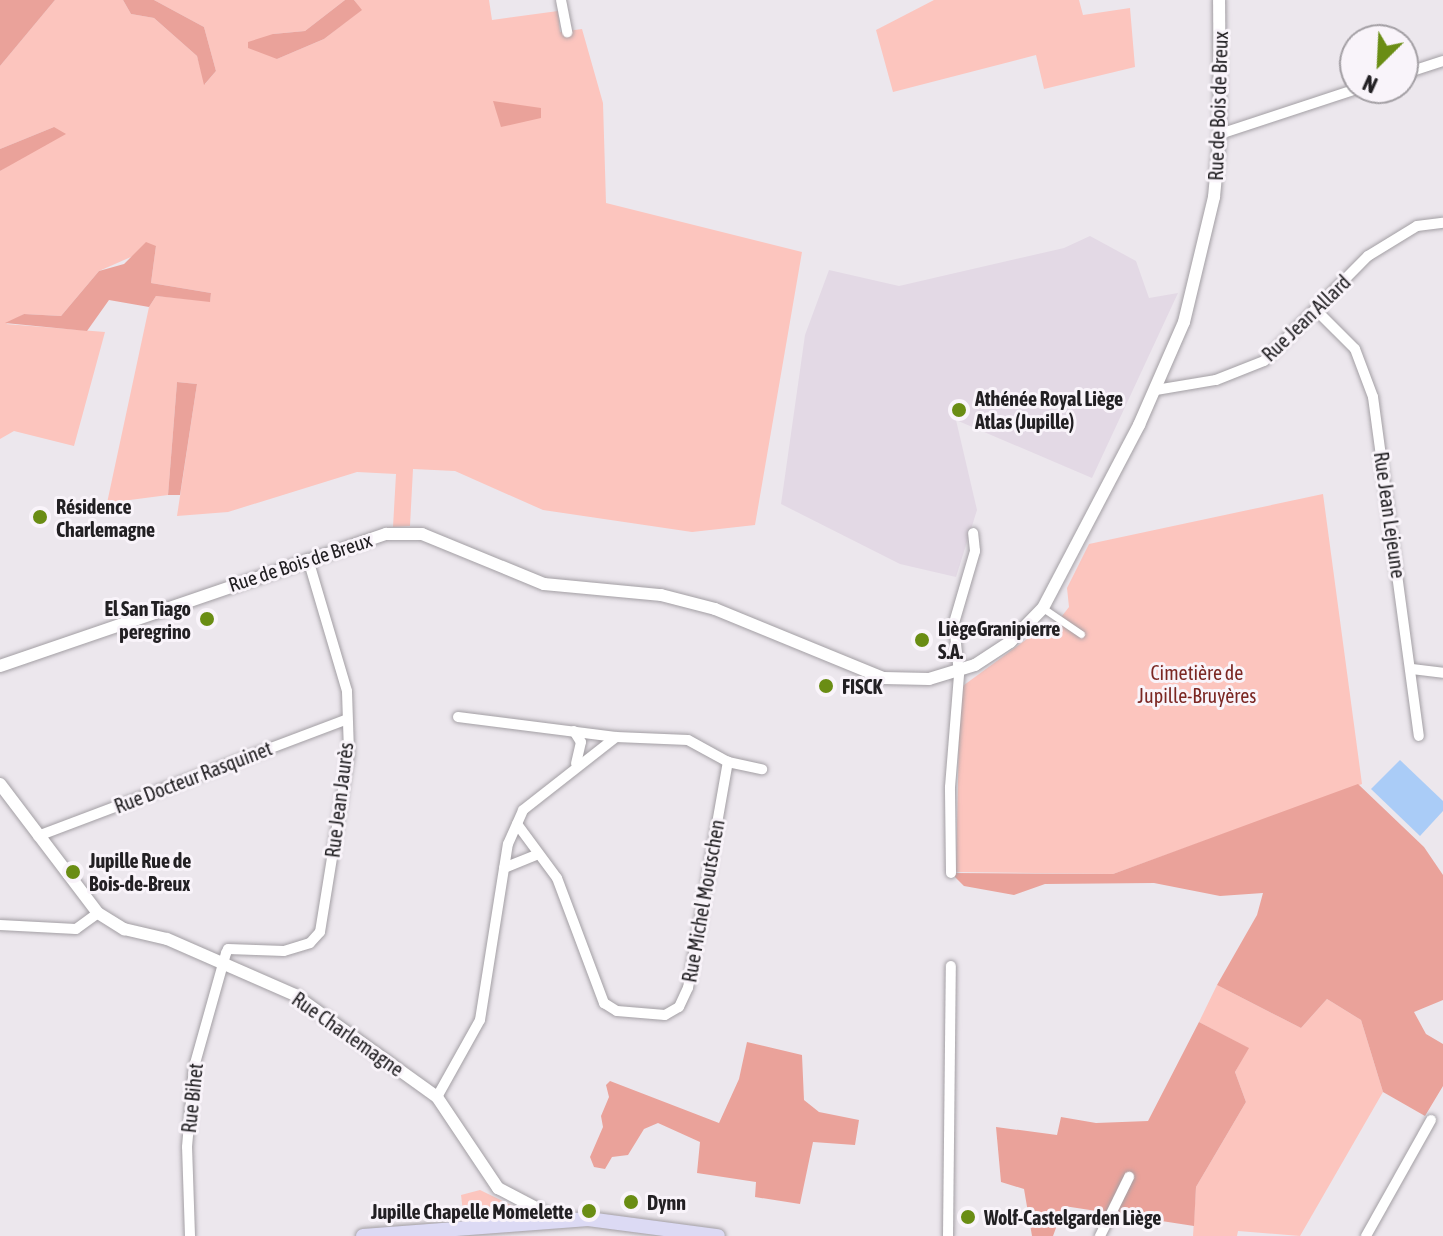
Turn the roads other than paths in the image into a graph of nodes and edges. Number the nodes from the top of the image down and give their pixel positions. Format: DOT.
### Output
graph roads {
  1 [pos="561,0"];
  2 [pos="1219,0"];
  3 [pos="567,32"];
  4 [pos="1443,61"];
  5 [pos="1419,69"];
  6 [pos="1339,95"];
  7 [pos="1220,134"];
  8 [pos="1443,223"];
  9 [pos="1318,312"];
  10 [pos="1156,390"];
  11 [pos="973,533"];
  12 [pos="308,559"];
  13 [pos="1043,608"];
  14 [pos="1081,634"];
  15 [pos="0,666"];
  16 [pos="1412,669"];
  17 [pos="1443,673"];
  18 [pos="959,674"];
  19 [pos="458,717"];
  20 [pos="347,719"];
  21 [pos="574,731"];
  22 [pos="1419,736"];
  23 [pos="616,737"];
  24 [pos="728,762"];
  25 [pos="576,765"];
  26 [pos="762,769"];
  27 [pos="0,784"];
  28 [pos="517,824"];
  29 [pos="38,836"];
  30 [pos="537,855"];
  31 [pos="504,868"];
  32 [pos="951,873"];
  33 [pos="98,913"];
  34 [pos="0,925"];
  35 [pos="223,963"];
  36 [pos="951,966"];
  37 [pos="437,1097"];
  38 [pos="1431,1120"];
  39 [pos="1129,1177"];
  40 [pos="559,1220"];
  41 [pos="190,1236"];
  42 [pos="363,1236"];
  43 [pos="718,1236"];
  44 [pos="948,1236"];
  45 [pos="1100,1236"];
  46 [pos="1366,1236"];
  1 -- 3 [label="street"];
  2 -- 7 [label="street, Rue de Bois de Breux"];
  4 -- 5 [label="street"];
  6 -- 7 [label="street"];
  7 -- 10 [label="street, Rue de Bois de Breux"];
  8 -- 9 [label="street, Rue Jean Allard"];
  9 -- 10 [label="street, Rue Jean Allard"];
  9 -- 16 [label="street, Rue Jean Lejeune"];
  10 -- 13 [label="street, Rue de Bois de Breux"];
  11 -- 18 [label="street"];
  12 -- 15 [label="street, Rue de Bois de Breux"];
  12 -- 18 [label="street, Rue de Bois de Breux"];
  12 -- 20 [label="street, Rue Jean Jaurès"];
  13 -- 14 [label="street"];
  13 -- 18 [label="street, Rue de Bois de Breux"];
  16 -- 17 [label="street"];
  16 -- 22 [label="street, Rue Jean Lejeune"];
  18 -- 32 [label="street"];
  19 -- 21 [label="street"];
  20 -- 29 [label="street, Rue Docteur Rasquinet"];
  20 -- 35 [label="street, Rue Jean Jaurès"];
  21 -- 23 [label="street"];
  21 -- 25 [label="street"];
  23 -- 24 [label="street"];
  23 -- 25 [label="street"];
  24 -- 26 [label="street"];
  24 -- 30 [label="street, Rue Michel Moutschen"];
  25 -- 28 [label="street"];
  27 -- 29 [label="street"];
  28 -- 30 [label="street, Rue Michel Moutschen"];
  28 -- 31 [label="street"];
  29 -- 33 [label="street"];
  30 -- 31 [label="street"];
  31 -- 37 [label="street"];
  33 -- 34 [label="street"];
  33 -- 35 [label="street, Rue Charlemagne"];
  35 -- 37 [label="street, Rue Charlemagne"];
  35 -- 41 [label="street, Rue Bihet"];
  36 -- 44 [label="street"];
  37 -- 40 [label="street, Rue Charlemagne"];
  38 -- 46 [label="street"];
  39 -- 45 [label="street"];
  40 -- 42 [label="main road"];
  40 -- 43 [label="main road"];
}
